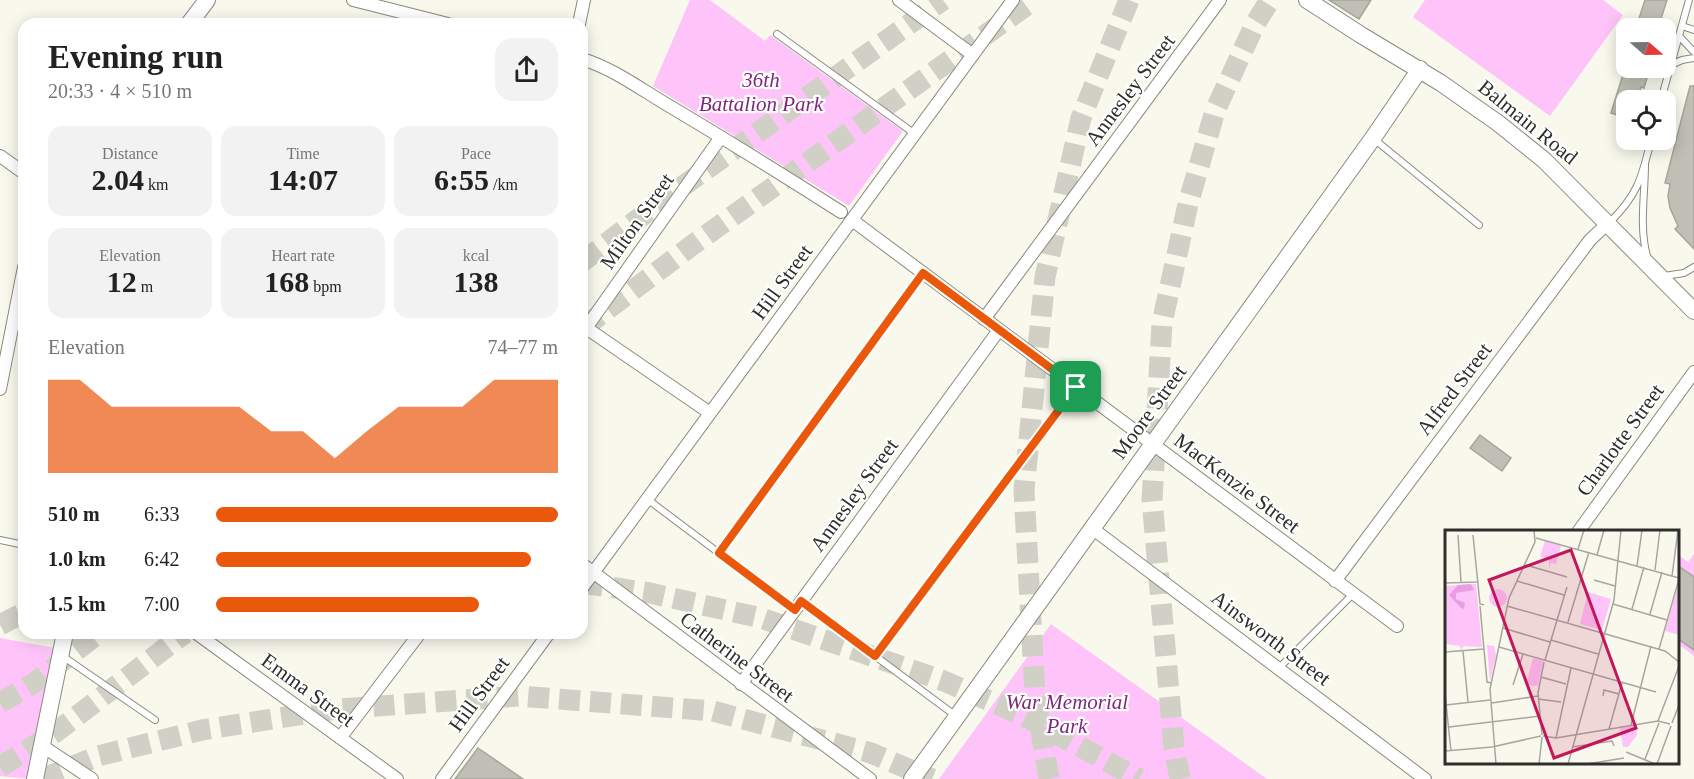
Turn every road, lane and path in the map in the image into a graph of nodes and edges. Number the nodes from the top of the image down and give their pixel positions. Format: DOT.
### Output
graph roads {
  1 [pos="207,0"];
  2 [pos="353,0"];
  3 [pos="584,0"];
  4 [pos="899,0"];
  5 [pos="1013,0"];
  6 [pos="1220,0"];
  7 [pos="1307,0"];
  8 [pos="1689,0"];
  9 [pos="400,6"];
  10 [pos="194,18"];
  11 [pos="411,18"];
  12 [pos="580,18"];
  13 [pos="1682,26"];
  14 [pos="1694,30"];
  15 [pos="777,34"];
  16 [pos="1679,36"];
  17 [pos="1676,47"];
  18 [pos="1694,52"];
  19 [pos="973,55"];
  20 [pos="1694,58"];
  21 [pos="588,61"];
  22 [pos="1676,63"];
  23 [pos="1420,69"];
  24 [pos="915,134"];
  25 [pos="721,136"];
  26 [pos="1374,138"];
  27 [pos="1648,150"];
  28 [pos="0,156"];
  29 [pos="1645,164"];
  30 [pos="18,168"];
  31 [pos="841,212"];
  32 [pos="852,220"];
  33 [pos="1608,224"];
  34 [pos="1479,225"];
  35 [pos="1694,267"];
  36 [pos="1655,271"];
  37 [pos="923,273"];
  38 [pos="18,298"];
  39 [pos="1694,311"];
  40 [pos="984,319"];
  41 [pos="588,320"];
  42 [pos="588,329"];
  43 [pos="999,330"];
  44 [pos="1694,372"];
  45 [pos="1076,387"];
  46 [pos="0,389"];
  47 [pos="710,413"];
  48 [pos="1153,445"];
  49 [pos="647,499"];
  50 [pos="1093,529"];
  51 [pos="1579,530"];
  52 [pos="0,540"];
  53 [pos="18,544"];
  54 [pos="719,553"];
  55 [pos="588,568"];
  56 [pos="593,572"];
  57 [pos="588,579"];
  58 [pos="1335,581"];
  59 [pos="1353,594"];
  60 [pos="798,605"];
  61 [pos="1397,626"];
  62 [pos="64,639"];
  63 [pos="204,639"];
  64 [pos="415,639"];
  65 [pos="545,639"];
  66 [pos="60,655"];
  67 [pos="875,656"];
  68 [pos="1278,669"];
  69 [pos="741,684"];
  70 [pos="957,717"];
  71 [pos="155,720"];
  72 [pos="340,738"];
  73 [pos="42,745"];
  74 [pos="35,779"];
  75 [pos="92,779"];
  76 [pos="397,779"];
  77 [pos="442,779"];
  78 [pos="870,779"];
  79 [pos="912,779"];
  80 [pos="1425,779"];
  1 -- 10 [label="main road"];
  2 -- 9 [label="street"];
  3 -- 12 [label="street"];
  4 -- 19 [label="street"];
  5 -- 19 [label="street, Hill Street"];
  6 -- 40 [label="street, Annesley Street"];
  7 -- 23 [label="main road, Balmain Road"];
  8 -- 13 [label="lane"];
  9 -- 11 [label="street"];
  13 -- 14 [label="lane"];
  13 -- 16 [label="lane"];
  15 -- 24 [label="lane"];
  16 -- 17 [label="lane"];
  16 -- 18 [label="lane"];
  19 -- 24 [label="street, Hill Street"];
  20 -- 22 [label="lane"];
  21 -- 25 [label="street"];
  23 -- 26 [label="main road, Moore Street"];
  23 -- 33 [label="main road, Balmain Road"];
  24 -- 32 [label="street, Hill Street"];
  25 -- 31 [label="street"];
  25 -- 41 [label="street, Milton Street"];
  26 -- 34 [label="lane"];
  26 -- 48 [label="main road, Moore Street"];
  27 -- 29 [label="lane"];
  28 -- 30 [label="street"];
  29 -- 33 [label="lane"];
  29 -- 36 [label="lane"];
  32 -- 37 [label="street, MacKenzie Street"];
  32 -- 47 [label="street, Hill Street"];
  33 -- 36 [label="main road, Balmain Road"];
  33 -- 58 [label="street, Alfred Street"];
  35 -- 36 [label="lane"];
  36 -- 39 [label="main road, Balmain Road"];
  37 -- 40 [label="street, MacKenzie Street"];
  37 -- 54 [label="lane"];
  38 -- 46 [label="street"];
  40 -- 43 [label="street, MacKenzie Street"];
  42 -- 47 [label="street"];
  43 -- 45 [label="street, MacKenzie Street"];
  43 -- 60 [label="street, Annesley Street"];
  44 -- 51 [label="street, Charlotte Street"];
  45 -- 48 [label="street, MacKenzie Street"];
  45 -- 67 [label="lane"];
  47 -- 49 [label="street, Hill Street"];
  48 -- 50 [label="main road, Moore Street"];
  48 -- 58 [label="street, MacKenzie Street"];
  49 -- 54 [label="lane"];
  49 -- 56 [label="street, Hill Street"];
  50 -- 68 [label="street, Ainsworth Street"];
  50 -- 70 [label="main road, Moore Street"];
  52 -- 53 [label="lane"];
  54 -- 60 [label="lane"];
  55 -- 56 [label="street, Catherine Street"];
  56 -- 57 [label="street, Hill Street"];
  56 -- 69 [label="street, Catherine Street"];
  58 -- 59 [label="street, MacKenzie Street"];
  59 -- 61 [label="street, MacKenzie Street"];
  59 -- 68 [label="lane"];
  60 -- 67 [label="lane"];
  60 -- 69 [label="street, Annesley Street"];
  62 -- 66 [label="main road"];
  63 -- 72 [label="street, Emma Street"];
  64 -- 72 [label="street"];
  65 -- 77 [label="street, Hill Street"];
  66 -- 71 [label="lane"];
  66 -- 73 [label="main road"];
  67 -- 70 [label="lane"];
  68 -- 80 [label="street, Ainsworth Street"];
  69 -- 78 [label="street, Catherine Street"];
  70 -- 79 [label="main road, Moore Street"];
  72 -- 76 [label="street, Emma Street"];
  73 -- 74 [label="main road"];
  73 -- 75 [label="street"];
}
